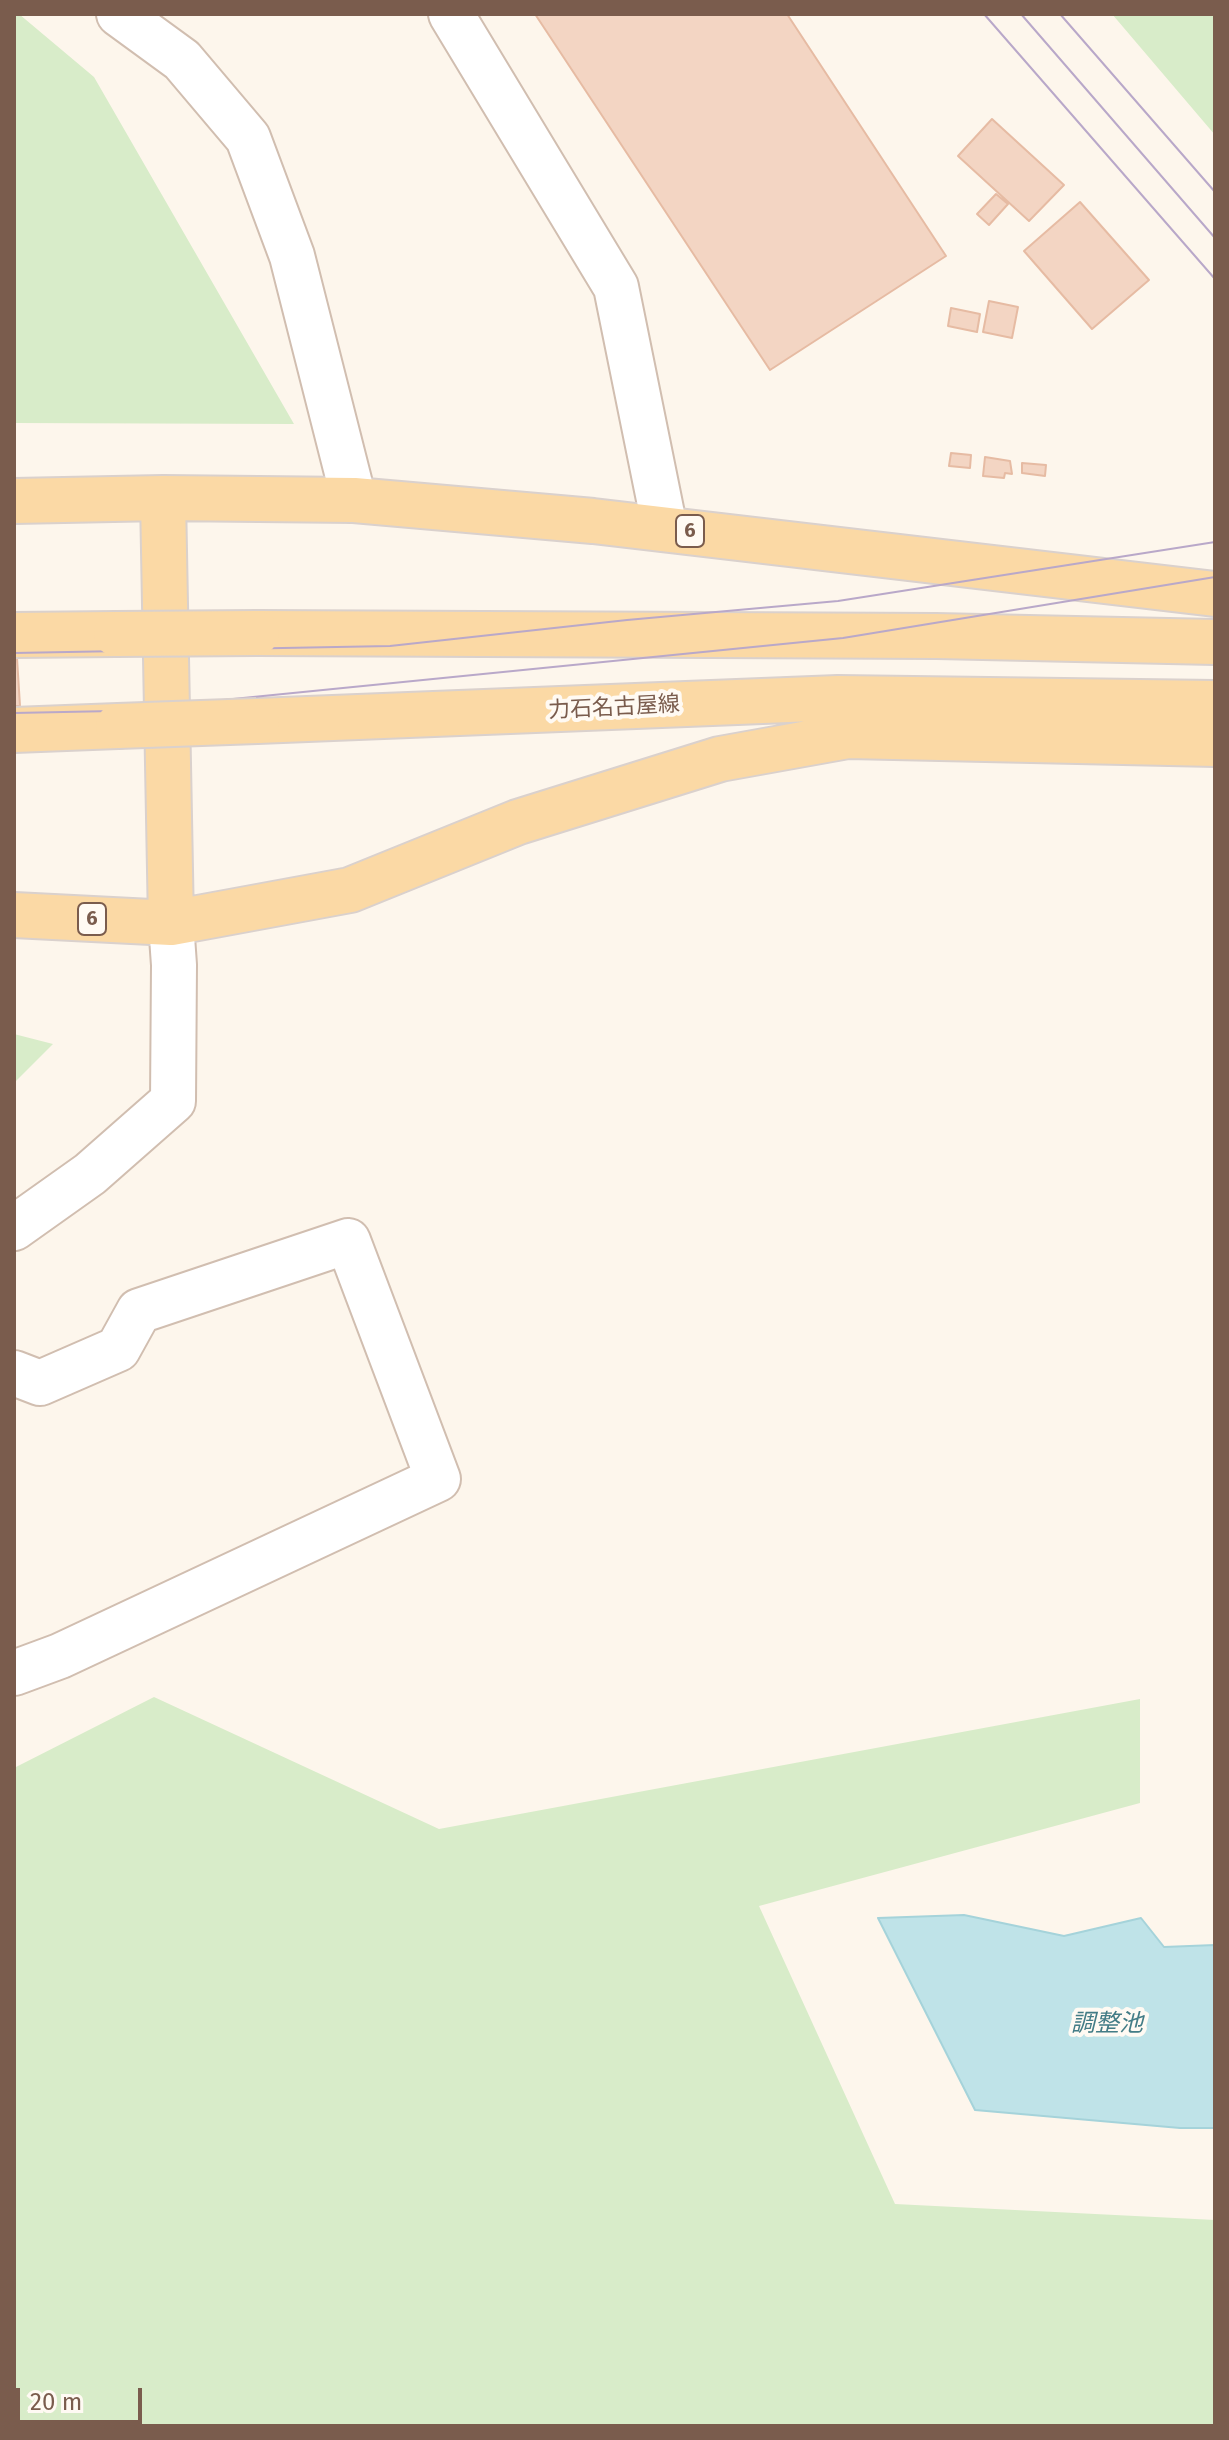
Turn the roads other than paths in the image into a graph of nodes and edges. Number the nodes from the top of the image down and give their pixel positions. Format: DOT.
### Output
graph roads {
  1 [pos="119,14"];
  2 [pos="451,14"];
  3 [pos="163,498"];
  4 [pos="354,500"];
  5 [pos="14,501"];
  6 [pos="665,529"];
  7 [pos="1215,594"];
  8 [pos="14,635"];
  9 [pos="1215,642"];
  10 [pos="1215,703"];
  11 [pos="14,730"];
  12 [pos="1215,744"];
  13 [pos="14,915"];
  14 [pos="171,923"];
  15 [pos="14,1228"];
  16 [pos="14,1373"];
  17 [pos="14,1673"];
  1 -- 4 [label="lane"];
  2 -- 6 [label="lane"];
  3 -- 4 [label="main road, 6"];
  3 -- 5 [label="main road, 6"];
  3 -- 14 [label="main road"];
  4 -- 6 [label="main road, 6"];
  6 -- 7 [label="main road, 6"];
  8 -- 9 [label="main road, bridge"];
  10 -- 11 [label="main road, 力石名古屋線, bridge"];
  12 -- 14 [label="main road, 6"];
  13 -- 14 [label="main road, 6"];
  14 -- 15 [label="lane"];
  16 -- 17 [label="lane"];
}
